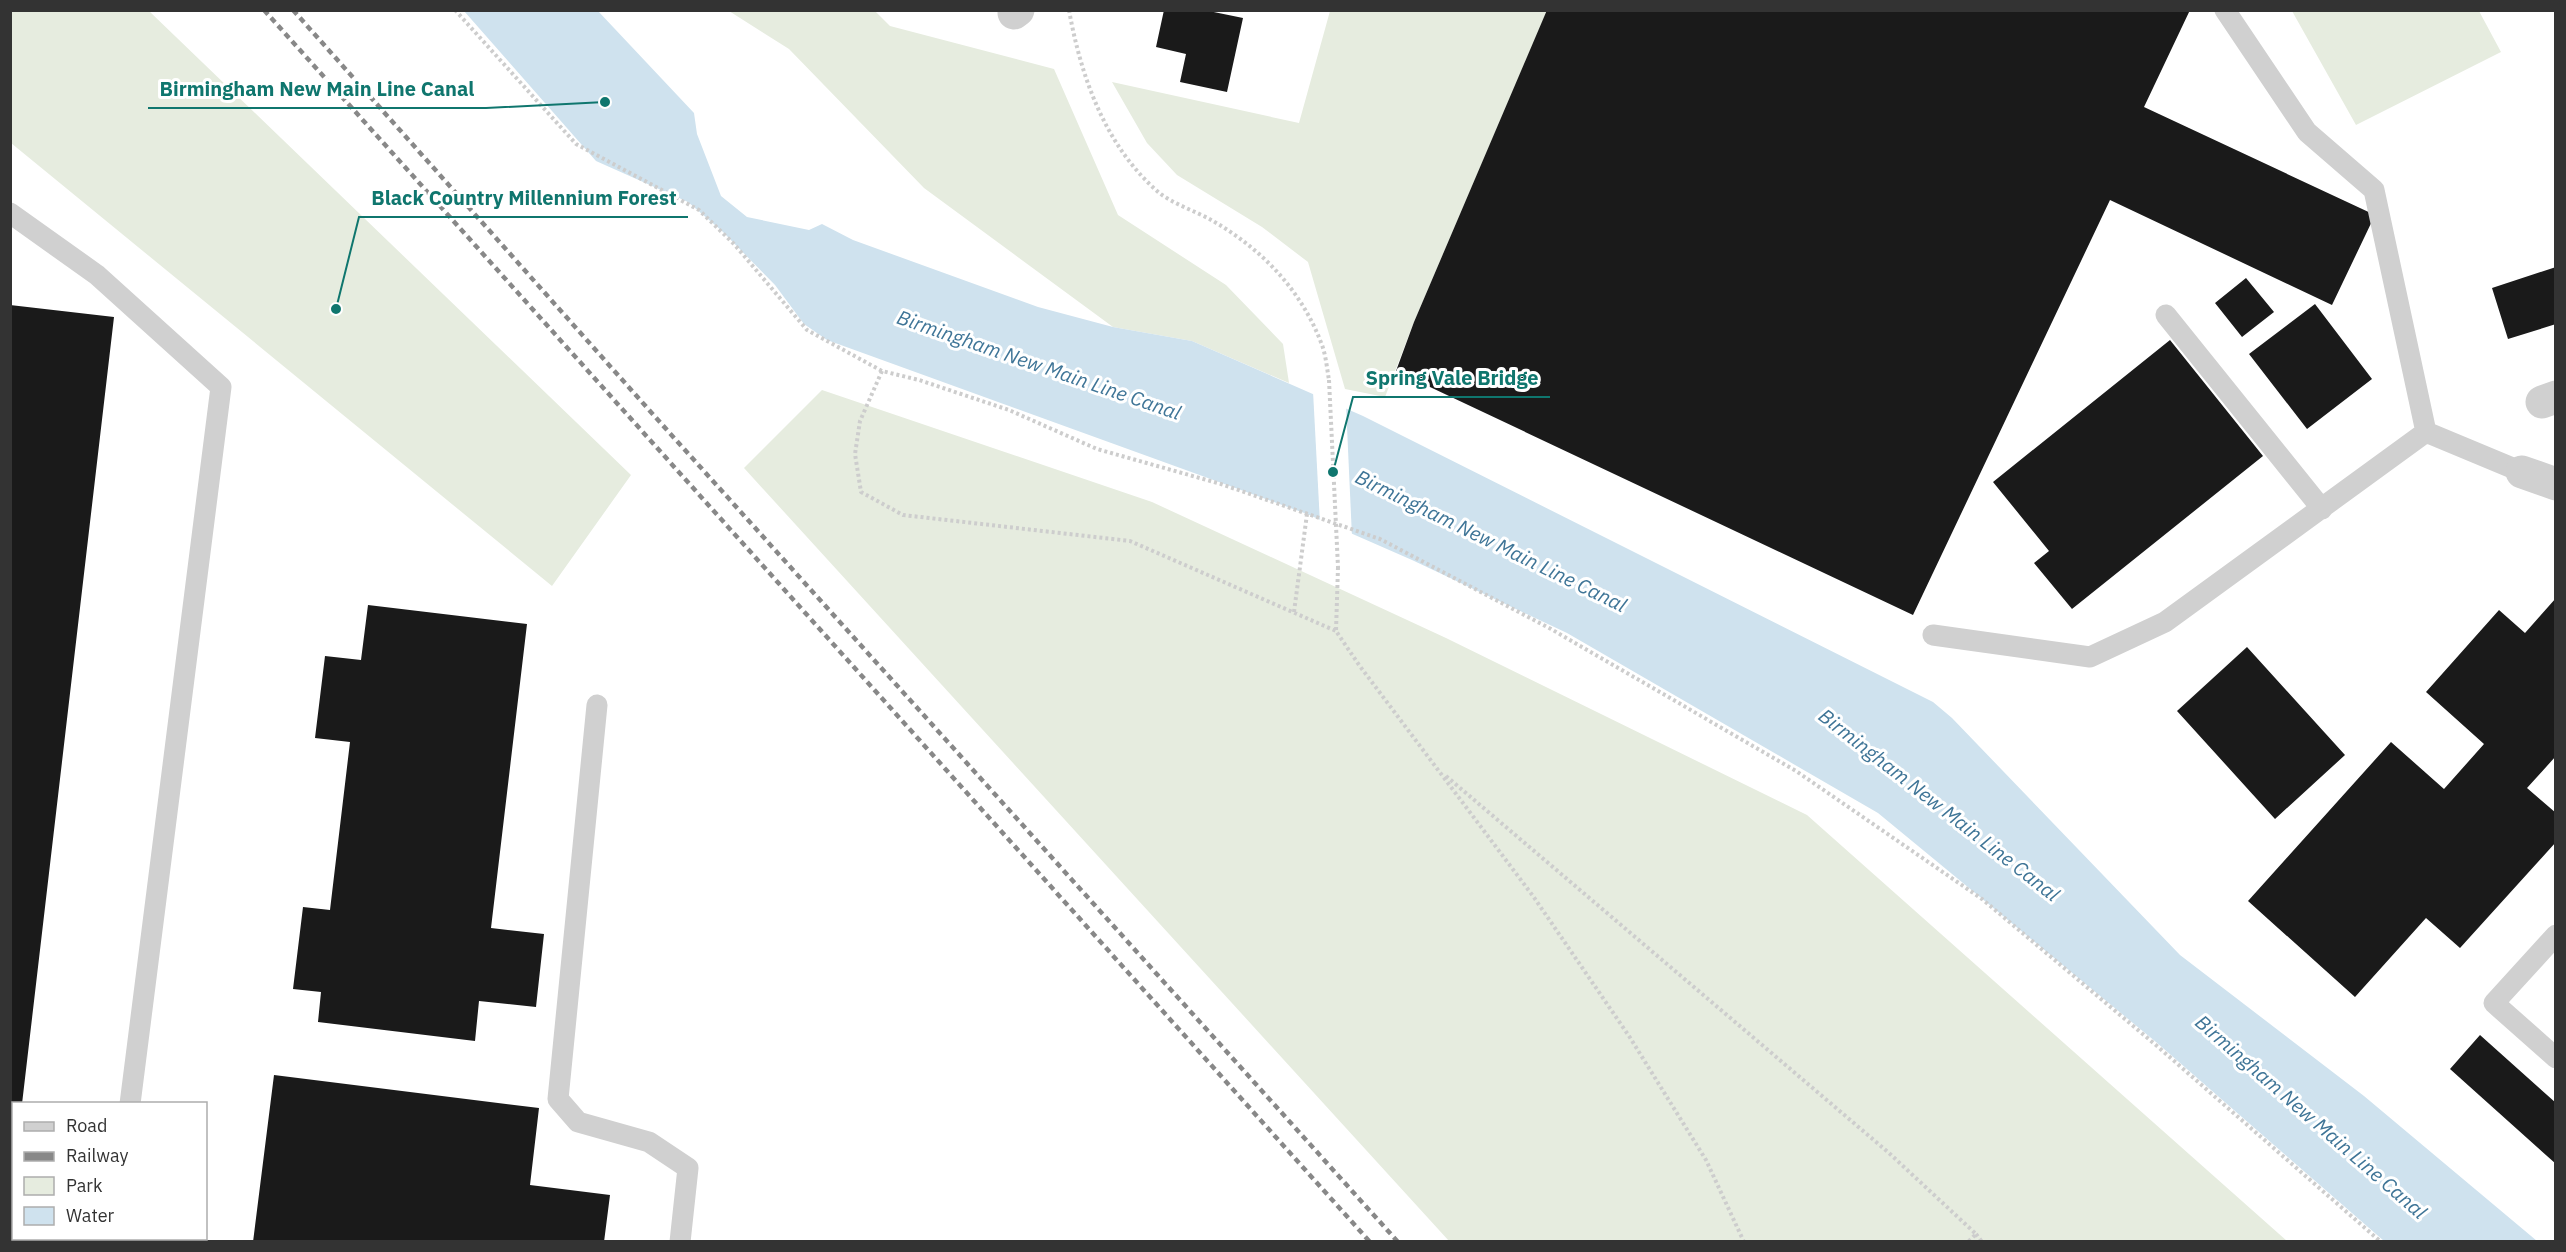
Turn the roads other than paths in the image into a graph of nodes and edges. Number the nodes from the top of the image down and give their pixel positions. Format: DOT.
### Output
graph roads {
  1 [pos="2225,10"];
  2 [pos="10,213"];
  3 [pos="2166,315"];
  4 [pos="2426,432"];
  5 [pos="2522,472"];
  6 [pos="2556,484"];
  7 [pos="2322,509"];
  8 [pos="1934,634"];
  9 [pos="597,705"];
  10 [pos="2556,935"];
  11 [pos="2556,1058"];
  12 [pos="130,1102"];
  13 [pos="680,1242"];
  1 -- 4 [label="lane"];
  2 -- 12 [label="lane"];
  3 -- 7 [label="lane"];
  4 -- 5 [label="lane"];
  4 -- 7 [label="lane"];
  5 -- 6 [label="street"];
  7 -- 8 [label="lane"];
  9 -- 13 [label="lane"];
  10 -- 11 [label="lane"];
}
